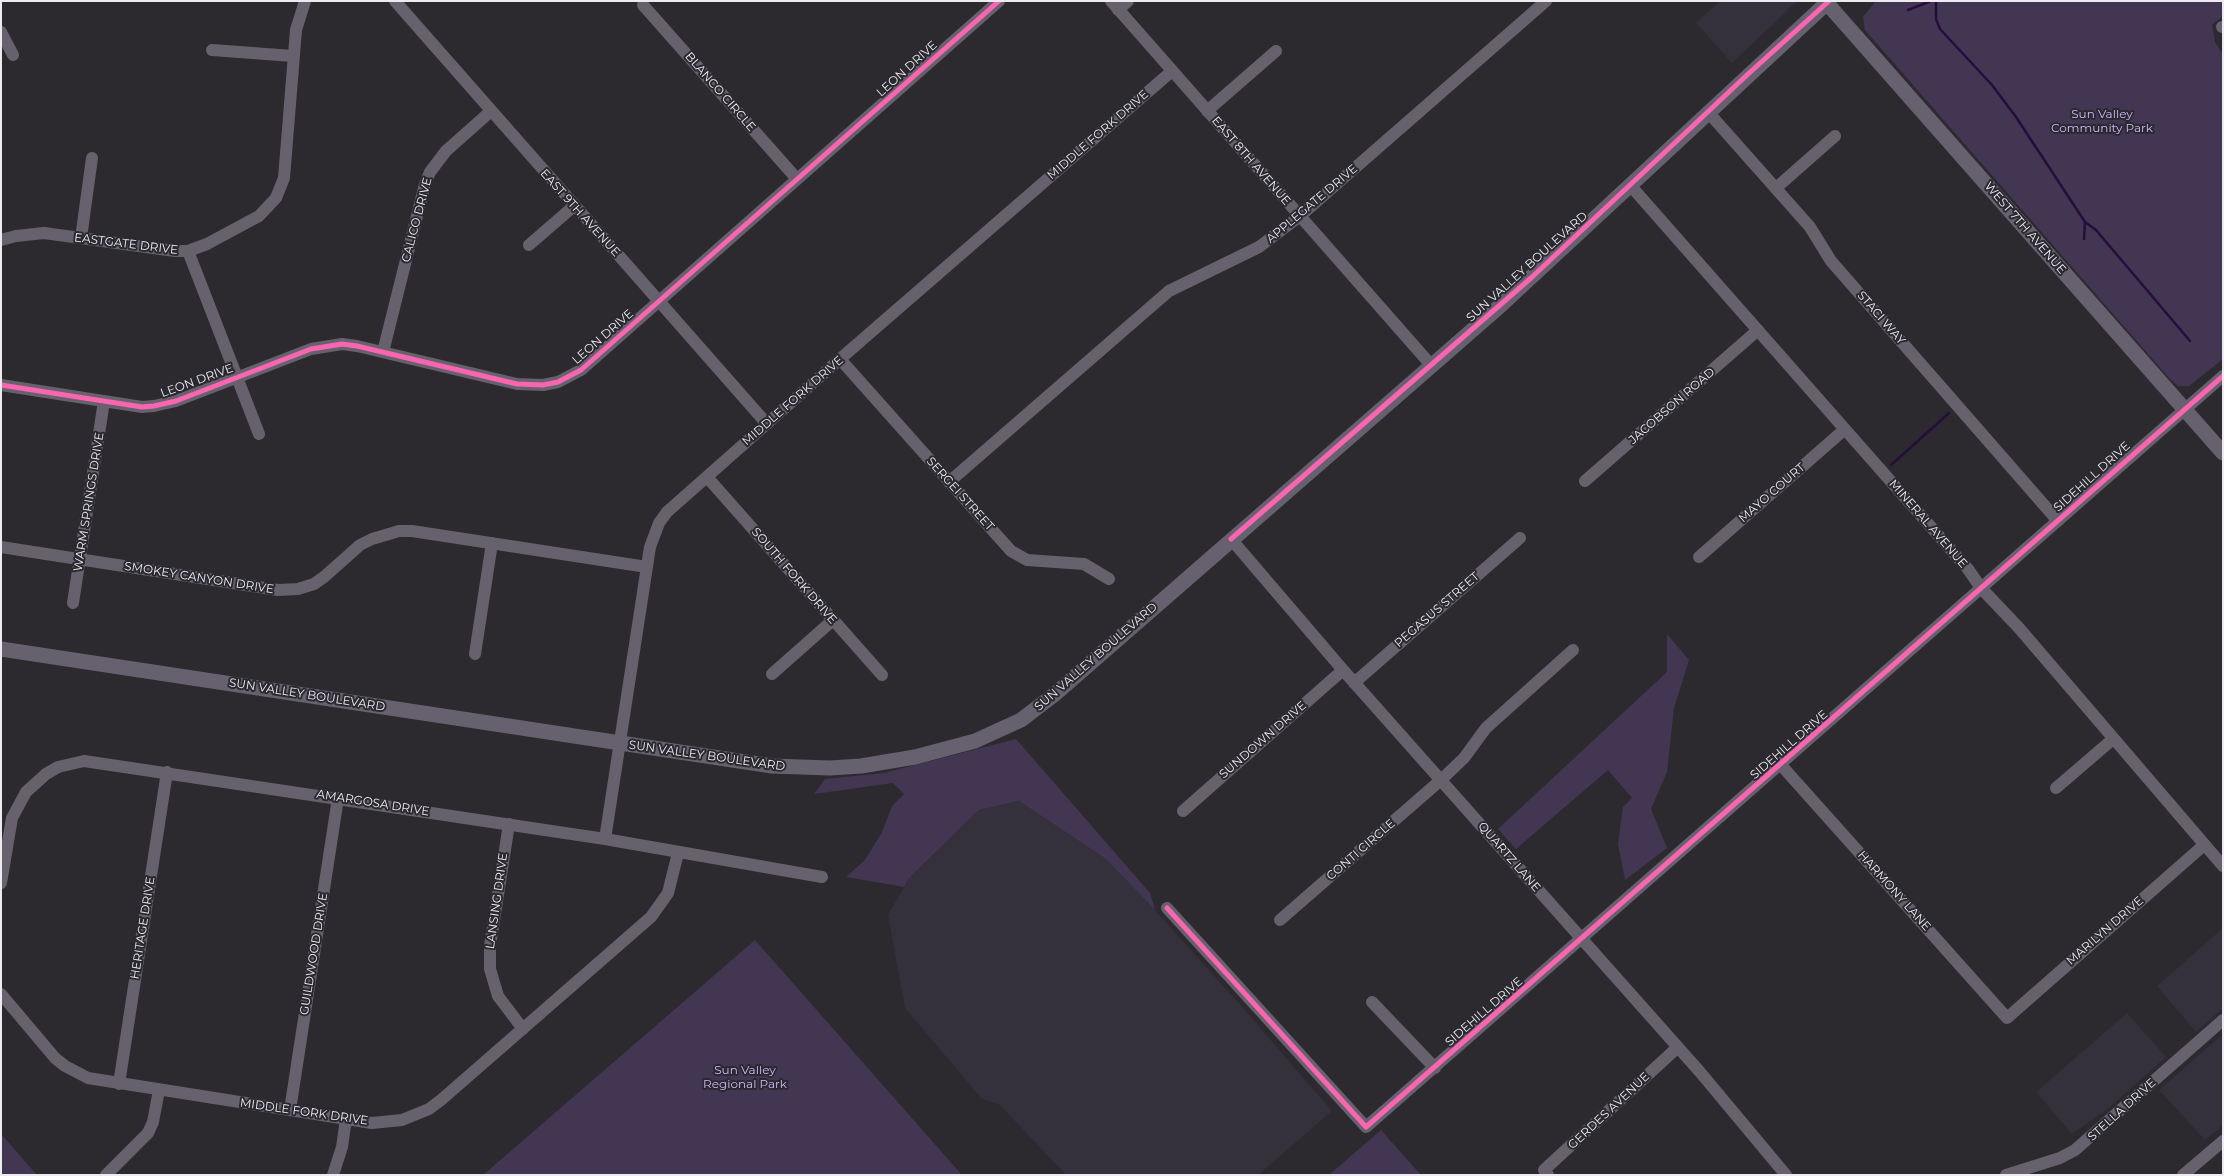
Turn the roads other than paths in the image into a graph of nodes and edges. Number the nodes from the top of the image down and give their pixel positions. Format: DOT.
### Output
graph roads {
  1 [pos="305,1"];
  2 [pos="395,1"];
  3 [pos="999,1"];
  4 [pos="1546,1"];
  5 [pos="1827,2"];
  6 [pos="1119,4"];
  7 [pos="643,5"];
  8 [pos="1,32"];
  9 [pos="212,50"];
  10 [pos="1276,51"];
  11 [pos="14,55"];
  12 [pos="293,56"];
  13 [pos="1172,71"];
  14 [pos="490,111"];
  15 [pos="1207,111"];
  16 [pos="1708,112"];
  17 [pos="1835,136"];
  18 [pos="92,158"];
  19 [pos="797,179"];
  20 [pos="1630,185"];
  21 [pos="1776,188"];
  22 [pos="574,206"];
  23 [pos="1300,216"];
  24 [pos="81,238"];
  25 [pos="1,240"];
  26 [pos="529,245"];
  27 [pos="188,251"];
  28 [pos="659,302"];
  29 [pos="1758,330"];
  30 [pos="383,352"];
  31 [pos="840,359"];
  32 [pos="1431,366"];
  33 [pos="2223,376"];
  34 [pos="237,378"];
  35 [pos="1,385"];
  36 [pos="104,401"];
  37 [pos="2184,409"];
  38 [pos="767,424"];
  39 [pos="1846,429"];
  40 [pos="259,434"];
  41 [pos="2223,453"];
  42 [pos="707,477"];
  43 [pos="949,482"];
  44 [pos="1585,482"];
  45 [pos="2058,521"];
  46 [pos="1520,538"];
  47 [pos="1231,539"];
  48 [pos="492,543"];
  49 [pos="1,547"];
  50 [pos="1699,557"];
  51 [pos="80,560"];
  52 [pos="647,567"];
  53 [pos="1109,579"];
  54 [pos="1981,588"];
  55 [pos="73,603"];
  56 [pos="833,620"];
  57 [pos="1,649"];
  58 [pos="1573,650"];
  59 [pos="476,654"];
  60 [pos="1344,670"];
  61 [pos="772,674"];
  62 [pos="882,675"];
  63 [pos="1354,682"];
  64 [pos="2113,739"];
  65 [pos="620,744"];
  66 [pos="1780,765"];
  67 [pos="167,772"];
  68 [pos="1442,779"];
  69 [pos="2056,788"];
  70 [pos="338,798"];
  71 [pos="1183,810"];
  72 [pos="509,824"];
  73 [pos="605,839"];
  74 [pos="2204,845"];
  75 [pos="678,853"];
  76 [pos="2223,866"];
  77 [pos="822,877"];
  78 [pos="1,883"];
  79 [pos="1167,908"];
  80 [pos="1280,920"];
  81 [pos="1581,940"];
  82 [pos="1,994"];
  83 [pos="1372,1002"];
  84 [pos="2007,1018"];
  85 [pos="2223,1020"];
  86 [pos="523,1029"];
  87 [pos="1678,1047"];
  88 [pos="1435,1068"];
  89 [pos="119,1084"];
  90 [pos="159,1090"];
  91 [pos="290,1110"];
  92 [pos="346,1119"];
  93 [pos="2223,1141"];
  94 [pos="106,1175"];
  95 [pos="333,1175"];
  96 [pos="1548,1175"];
  97 [pos="1786,1175"];
  98 [pos="2006,1175"];
  99 [pos="2184,1175"];
  1 -- 12 [label="street, EASTGATE DRIVE"];
  2 -- 14 [label="street, EAST 9TH AVENUE"];
  3 -- 19 [label="street, LEON DRIVE"];
  4 -- 23 [label="street, APPLEGATE DRIVE"];
  5 -- 16 [label="main road, SUN VALLEY BOULEVARD"];
  5 -- 37 [label="main road, WEST 7TH AVENUE"];
  6 -- 13 [label="street, EAST 8TH AVENUE"];
  7 -- 19 [label="street, BLANCO CIRCLE"];
  8 -- 11 [label="street"];
  9 -- 12 [label="street"];
  10 -- 15 [label="street"];
  12 -- 27 [label="street, EASTGATE DRIVE"];
  13 -- 15 [label="street, EAST 8TH AVENUE"];
  13 -- 31 [label="street, MIDDLE FORK DRIVE"];
  14 -- 22 [label="street, EAST 9TH AVENUE"];
  14 -- 30 [label="street, CALICO DRIVE"];
  15 -- 23 [label="street, EAST 8TH AVENUE"];
  16 -- 20 [label="main road, SUN VALLEY BOULEVARD"];
  16 -- 21 [label="street, STACI WAY"];
  17 -- 21 [label="street"];
  18 -- 24 [label="street"];
  19 -- 28 [label="street, LEON DRIVE"];
  20 -- 29 [label="street, MINERAL AVENUE"];
  20 -- 32 [label="main road, SUN VALLEY BOULEVARD"];
  21 -- 45 [label="street, STACI WAY"];
  22 -- 26 [label="street"];
  22 -- 28 [label="street, EAST 9TH AVENUE"];
  23 -- 32 [label="street, EAST 8TH AVENUE"];
  23 -- 43 [label="street, APPLEGATE DRIVE"];
  24 -- 25 [label="street, EASTGATE DRIVE"];
  24 -- 27 [label="street, EASTGATE DRIVE"];
  27 -- 34 [label="street"];
  28 -- 30 [label="street, LEON DRIVE"];
  28 -- 38 [label="street, EAST 9TH AVENUE"];
  29 -- 39 [label="street, MINERAL AVENUE"];
  29 -- 44 [label="street, JACOBSON ROAD"];
  30 -- 34 [label="street, LEON DRIVE"];
  31 -- 38 [label="street, MIDDLE FORK DRIVE"];
  31 -- 43 [label="street, SERGEI STREET"];
  32 -- 47 [label="main road, SUN VALLEY BOULEVARD"];
  33 -- 37 [label="street, SIDEHILL DRIVE"];
  34 -- 36 [label="street, LEON DRIVE"];
  34 -- 40 [label="street"];
  35 -- 36 [label="street, LEON DRIVE"];
  36 -- 51 [label="street, WARM SPRINGS DRIVE"];
  37 -- 41 [label="main road, WEST 7TH AVENUE"];
  37 -- 45 [label="street, SIDEHILL DRIVE"];
  38 -- 42 [label="street, MIDDLE FORK DRIVE"];
  39 -- 50 [label="street, MAYO COURT"];
  39 -- 54 [label="street, MINERAL AVENUE"];
  42 -- 52 [label="street, MIDDLE FORK DRIVE"];
  42 -- 56 [label="street, SOUTH FORK DRIVE"];
  43 -- 53 [label="street, SERGEI STREET"];
  45 -- 54 [label="street, SIDEHILL DRIVE"];
  46 -- 63 [label="street, PEGASUS STREET"];
  47 -- 60 [label="street, QUARTZ LANE"];
  47 -- 65 [label="main road, SUN VALLEY BOULEVARD"];
  48 -- 51 [label="street, SMOKEY CANYON DRIVE"];
  48 -- 52 [label="street, SMOKEY CANYON DRIVE"];
  48 -- 59 [label="street"];
  49 -- 51 [label="street, SMOKEY CANYON DRIVE"];
  51 -- 55 [label="street, WARM SPRINGS DRIVE"];
  52 -- 65 [label="street, MIDDLE FORK DRIVE"];
  54 -- 64 [label="street, MINERAL AVENUE"];
  54 -- 66 [label="street, SIDEHILL DRIVE"];
  56 -- 61 [label="street"];
  56 -- 62 [label="street, SOUTH FORK DRIVE"];
  57 -- 65 [label="main road, SUN VALLEY BOULEVARD"];
  58 -- 68 [label="street, CONTI CIRCLE"];
  60 -- 63 [label="street, QUARTZ LANE"];
  60 -- 71 [label="street, SUNDOWN DRIVE"];
  63 -- 68 [label="street, QUARTZ LANE"];
  64 -- 69 [label="street"];
  64 -- 74 [label="street, MINERAL AVENUE"];
  65 -- 73 [label="street, MIDDLE FORK DRIVE"];
  66 -- 81 [label="street, SIDEHILL DRIVE"];
  66 -- 84 [label="street, HARMONY LANE"];
  67 -- 70 [label="street, AMARGOSA DRIVE"];
  67 -- 78 [label="street, AMARGOSA DRIVE"];
  67 -- 89 [label="street, HERITAGE DRIVE"];
  68 -- 80 [label="street, CONTI CIRCLE"];
  68 -- 81 [label="street, QUARTZ LANE"];
  70 -- 72 [label="street, AMARGOSA DRIVE"];
  70 -- 91 [label="street, GUILDWOOD DRIVE"];
  72 -- 73 [label="street, AMARGOSA DRIVE"];
  72 -- 86 [label="street, LANSING DRIVE"];
  73 -- 75 [label="street, AMARGOSA DRIVE"];
  74 -- 76 [label="street, MINERAL AVENUE"];
  74 -- 84 [label="street, MARILYN DRIVE"];
  75 -- 77 [label="street, AMARGOSA DRIVE"];
  75 -- 86 [label="street, MIDDLE FORK DRIVE"];
  79 -- 88 [label="street, SIDEHILL DRIVE"];
  81 -- 87 [label="street, QUARTZ LANE"];
  81 -- 88 [label="street, SIDEHILL DRIVE"];
  82 -- 89 [label="street, MIDDLE FORK DRIVE"];
  83 -- 88 [label="street"];
  85 -- 98 [label="street, STELLA DRIVE"];
  86 -- 92 [label="street, MIDDLE FORK DRIVE"];
  87 -- 96 [label="street, GERDES AVENUE"];
  87 -- 97 [label="street, QUARTZ LANE"];
  89 -- 90 [label="street, MIDDLE FORK DRIVE"];
  90 -- 91 [label="street, MIDDLE FORK DRIVE"];
  90 -- 94 [label="street"];
  91 -- 92 [label="street, MIDDLE FORK DRIVE"];
  92 -- 95 [label="street"];
  93 -- 99 [label="street"];
}
